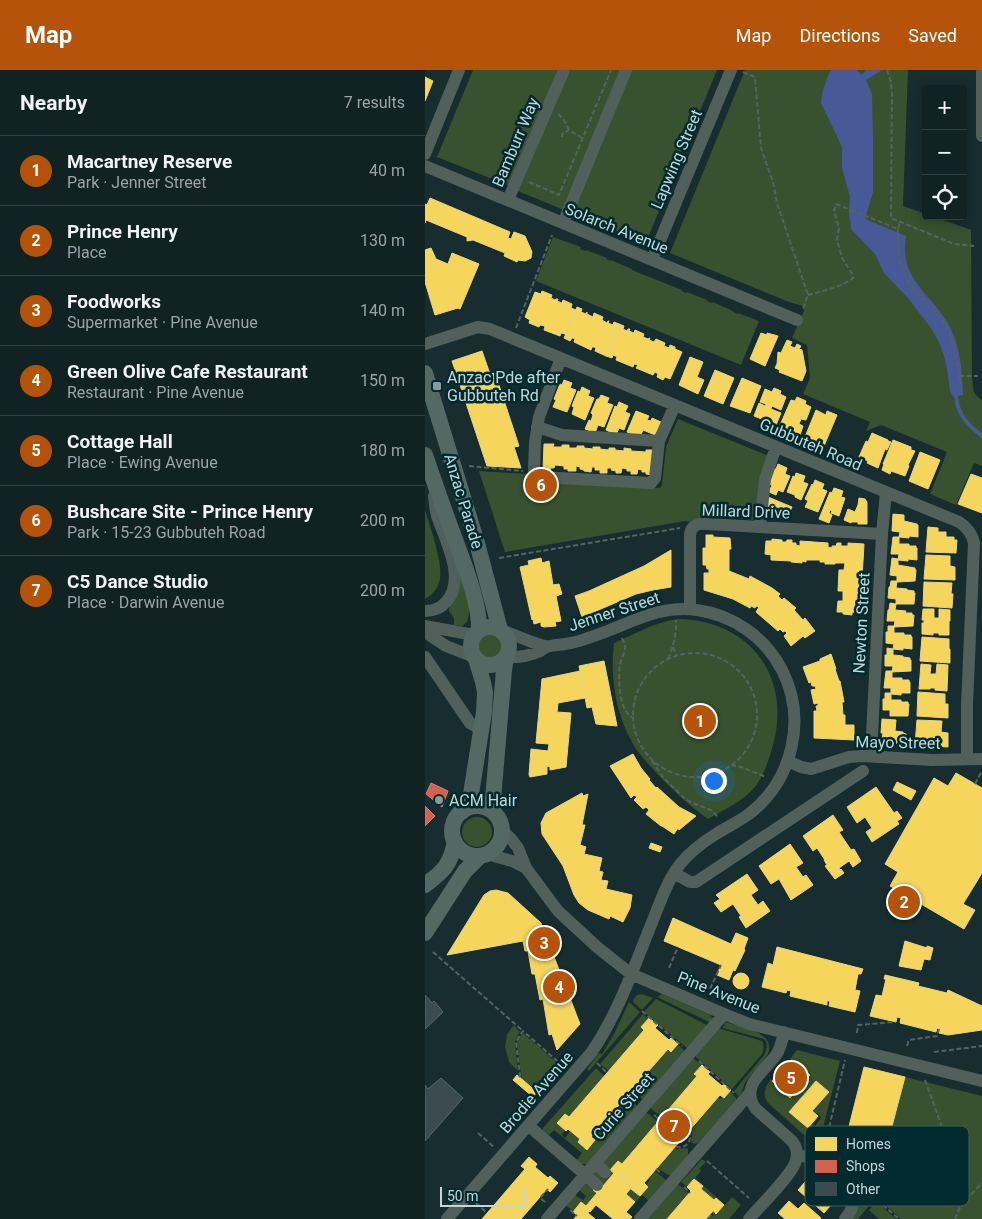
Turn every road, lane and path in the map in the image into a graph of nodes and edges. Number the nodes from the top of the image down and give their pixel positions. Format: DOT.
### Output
graph roads {
  1 [pos="459,70"];
  2 [pos="564,70"];
  3 [pos="611,70"];
  4 [pos="627,70"];
  5 [pos="887,70"];
  6 [pos="737,71"];
  7 [pos="982,72"];
  8 [pos="547,110"];
  9 [pos="569,130"];
  10 [pos="982,136"];
  11 [pos="563,137"];
  12 [pos="583,138"];
  13 [pos="596,144"];
  14 [pos="425,154"];
  15 [pos="425,166"];
  16 [pos="518,178"];
  17 [pos="508,200"];
  18 [pos="900,222"];
  19 [pos="563,223"];
  20 [pos="898,229"];
  21 [pos="552,235"];
  22 [pos="974,246"];
  23 [pos="653,260"];
  24 [pos="808,295"];
  25 [pos="800,315"];
  26 [pos="512,338"];
  27 [pos="425,344"];
  28 [pos="561,358"];
  29 [pos="425,373"];
  30 [pos="959,376"];
  31 [pos="978,376"];
  32 [pos="960,384"];
  33 [pos="675,405"];
  34 [pos="537,426"];
  35 [pos="659,441"];
  36 [pos="776,446"];
  37 [pos="425,455"];
  38 [pos="469,466"];
  39 [pos="535,472"];
  40 [pos="435,482"];
  41 [pos="886,492"];
  42 [pos="695,525"];
  43 [pos="759,527"];
  44 [pos="882,534"];
  45 [pos="499,558"];
  46 [pos="675,609"];
  47 [pos="690,609"];
  48 [pos="425,611"];
  49 [pos="425,626"];
  50 [pos="618,627"];
  51 [pos="500,630"];
  52 [pos="425,632"];
  53 [pos="476,633"];
  54 [pos="547,647"];
  55 [pos="673,647"];
  56 [pos="677,656"];
  57 [pos="425,657"];
  58 [pos="506,657"];
  59 [pos="475,658"];
  60 [pos="668,659"];
  61 [pos="632,717"];
  62 [pos="482,730"];
  63 [pos="647,756"];
  64 [pos="871,756"];
  65 [pos="738,759"];
  66 [pos="967,759"];
  67 [pos="982,759"];
  68 [pos="788,761"];
  69 [pos="731,765"];
  70 [pos="741,767"];
  71 [pos="863,771"];
  72 [pos="982,771"];
  73 [pos="777,781"];
  74 [pos="975,784"];
  75 [pos="492,811"];
  76 [pos="462,812"];
  77 [pos="726,828"];
  78 [pos="502,830"];
  79 [pos="455,842"];
  80 [pos="484,855"];
  81 [pos="526,868"];
  82 [pos="674,873"];
  83 [pos="425,884"];
  84 [pos="425,933"];
  85 [pos="678,946"];
  86 [pos="433,952"];
  87 [pos="721,965"];
  88 [pos="669,968"];
  89 [pos="631,974"];
  90 [pos="710,989"];
  91 [pos="642,1011"];
  92 [pos="724,1014"];
  93 [pos="895,1022"];
  94 [pos="939,1029"];
  95 [pos="523,1031"];
  96 [pos="784,1032"];
  97 [pos="857,1033"];
  98 [pos="907,1046"];
  99 [pos="982,1046"];
  100 [pos="687,1050"];
  101 [pos="934,1052"];
  102 [pos="693,1056"];
  103 [pos="845,1060"];
  104 [pos="597,1063"];
  105 [pos="564,1067"];
  106 [pos="607,1073"];
  107 [pos="519,1077"];
  108 [pos="925,1080"];
  109 [pos="982,1081"];
  110 [pos="635,1088"];
  111 [pos="750,1093"];
  112 [pos="737,1097"];
  113 [pos="624,1099"];
  114 [pos="529,1126"];
  115 [pos="830,1126"];
  116 [pos="942,1126"];
  117 [pos="689,1132"];
  118 [pos="479,1133"];
  119 [pos="676,1146"];
  120 [pos="494,1147"];
  121 [pos="701,1156"];
  122 [pos="797,1156"];
  123 [pos="805,1157"];
  124 [pos="585,1175"];
  125 [pos="982,1182"];
  126 [pos="597,1185"];
  127 [pos="969,1196"];
  128 [pos="749,1198"];
  129 [pos="476,1203"];
  130 [pos="852,1206"];
  131 [pos="884,1206"];
  132 [pos="961,1206"];
  133 [pos="713,1212"];
  134 [pos="487,1213"];
  135 [pos="447,1219"];
  136 [pos="547,1219"];
  137 [pos="640,1219"];
  138 [pos="708,1219"];
  139 [pos="749,1219"];
  140 [pos="845,1219"];
  141 [pos="899,1219"];
  142 [pos="955,1219"];
  1 -- 14 [label="street"];
  2 -- 8 [label="street, Bamburr Way"];
  3 -- 12 [label="path"];
  4 -- 13 [label="street"];
  5 -- 18 [label="path"];
  6 -- 23 [label="street, Lapwing Street"];
  6 -- 24 [label="path"];
  7 -- 10 [label="street"];
  8 -- 9 [label="path"];
  8 -- 16 [label="street, Bamburr Way"];
  9 -- 11 [label="path"];
  9 -- 12 [label="path"];
  12 -- 13 [label="path"];
  12 -- 16 [label="path"];
  13 -- 19 [label="street"];
  15 -- 17 [label="street, Solarch Avenue"];
  16 -- 17 [label="street, Bamburr Way"];
  17 -- 19 [label="street, Solarch Avenue"];
  18 -- 20 [label="path"];
  18 -- 22 [label="path"];
  19 -- 23 [label="street, Solarch Avenue"];
  20 -- 24 [label="path"];
  20 -- 30 [label="path"];
  21 -- 26 [label="path"];
  23 -- 25 [label="street, Solarch Avenue"];
  24 -- 25 [label="path"];
  26 -- 27 [label="street, Gubbuteh Road"];
  26 -- 28 [label="street, Gubbuteh Road"];
  28 -- 33 [label="street, Gubbuteh Road"];
  28 -- 34 [label="street"];
  29 -- 51 [label="main road, Anzac Parade"];
  30 -- 31 [label="path"];
  30 -- 32 [label="path"];
  33 -- 35 [label="street"];
  33 -- 36 [label="street, Gubbuteh Road"];
  34 -- 35 [label="street"];
  34 -- 39 [label="street"];
  35 -- 39 [label="street"];
  36 -- 41 [label="street, Gubbuteh Road"];
  36 -- 43 [label="street"];
  37 -- 40 [label="main road, Anzac Parade"];
  38 -- 39 [label="path"];
  40 -- 48 [label="street"];
  40 -- 53 [label="main road, Anzac Parade"];
  41 -- 44 [label="street, Newton Street"];
  41 -- 66 [label="street, Gubbuteh Road"];
  42 -- 43 [label="street, Millard Drive"];
  42 -- 45 [label="path"];
  42 -- 47 [label="street, Millard Drive"];
  43 -- 44 [label="street, Millard Drive"];
  44 -- 64 [label="street, Newton Street"];
  46 -- 47 [label="street, Jenner Street"];
  46 -- 50 [label="street, Jenner Street"];
  46 -- 55 [label="path"];
  47 -- 68 [label="street, Jenner Street"];
  49 -- 53 [label="street"];
  50 -- 54 [label="street, Jenner Street"];
  50 -- 61 [label="path"];
  51 -- 53 [label="main road"];
  51 -- 54 [label="street"];
  51 -- 58 [label="main road"];
  52 -- 59 [label="street"];
  53 -- 59 [label="main road"];
  54 -- 58 [label="street, Jenner Street"];
  55 -- 56 [label="path"];
  55 -- 60 [label="path"];
  56 -- 60 [label="path"];
  56 -- 65 [label="path"];
  57 -- 62 [label="street"];
  58 -- 59 [label="main road"];
  58 -- 75 [label="main road"];
  59 -- 62 [label="main road"];
  60 -- 61 [label="path"];
  61 -- 63 [label="path"];
  62 -- 76 [label="main road"];
  63 -- 69 [label="path"];
  63 -- 77 [label="path"];
  64 -- 66 [label="street, Mayo Street"];
  64 -- 68 [label="street, Mayo Street"];
  65 -- 69 [label="path"];
  65 -- 70 [label="path"];
  66 -- 67 [label="street, Mayo Street"];
  68 -- 73 [label="street, Jenner Street"];
  69 -- 70 [label="path"];
  70 -- 73 [label="path"];
  71 -- 82 [label="street"];
  72 -- 74 [label="path"];
  73 -- 77 [label="street, Jenner Street"];
  75 -- 76 [label="main road"];
  75 -- 78 [label="main road"];
  76 -- 79 [label="main road"];
  77 -- 82 [label="street, Jenner Street"];
  78 -- 80 [label="main road"];
  78 -- 81 [label="street"];
  79 -- 80 [label="main road"];
  79 -- 83 [label="main road"];
  80 -- 81 [label="street, Pine Avenue"];
  80 -- 84 [label="main road"];
  81 -- 89 [label="street, Pine Avenue"];
  82 -- 89 [label="street, Jenner Street"];
  85 -- 88 [label="path"];
  86 -- 95 [label="path"];
  87 -- 90 [label="path"];
  89 -- 92 [label="street, Pine Avenue"];
  89 -- 114 [label="street, Brodie Avenue"];
  91 -- 100 [label="path"];
  92 -- 96 [label="street, Pine Avenue"];
  92 -- 124 [label="street, Curie Street"];
  93 -- 97 [label="path"];
  94 -- 98 [label="path"];
  95 -- 105 [label="path"];
  95 -- 107 [label="path"];
  96 -- 109 [label="street, Pine Avenue"];
  96 -- 111 [label="street"];
  99 -- 101 [label="path"];
  102 -- 112 [label="path"];
  103 -- 115 [label="path"];
  104 -- 106 [label="path"];
  108 -- 116 [label="path"];
  110 -- 113 [label="path"];
  111 -- 122 [label="street"];
  111 -- 137 [label="street"];
  114 -- 124 [label="street"];
  114 -- 135 [label="street, Brodie Avenue"];
  117 -- 119 [label="path"];
  118 -- 120 [label="path"];
  121 -- 128 [label="path"];
  122 -- 123 [label="street"];
  122 -- 139 [label="street"];
  124 -- 126 [label="street"];
  124 -- 136 [label="street, Curie Street"];
  125 -- 127 [label="path"];
  129 -- 134 [label="path"];
  130 -- 140 [label="street"];
  131 -- 141 [label="path"];
  132 -- 142 [label="path"];
  133 -- 138 [label="path"];
}
